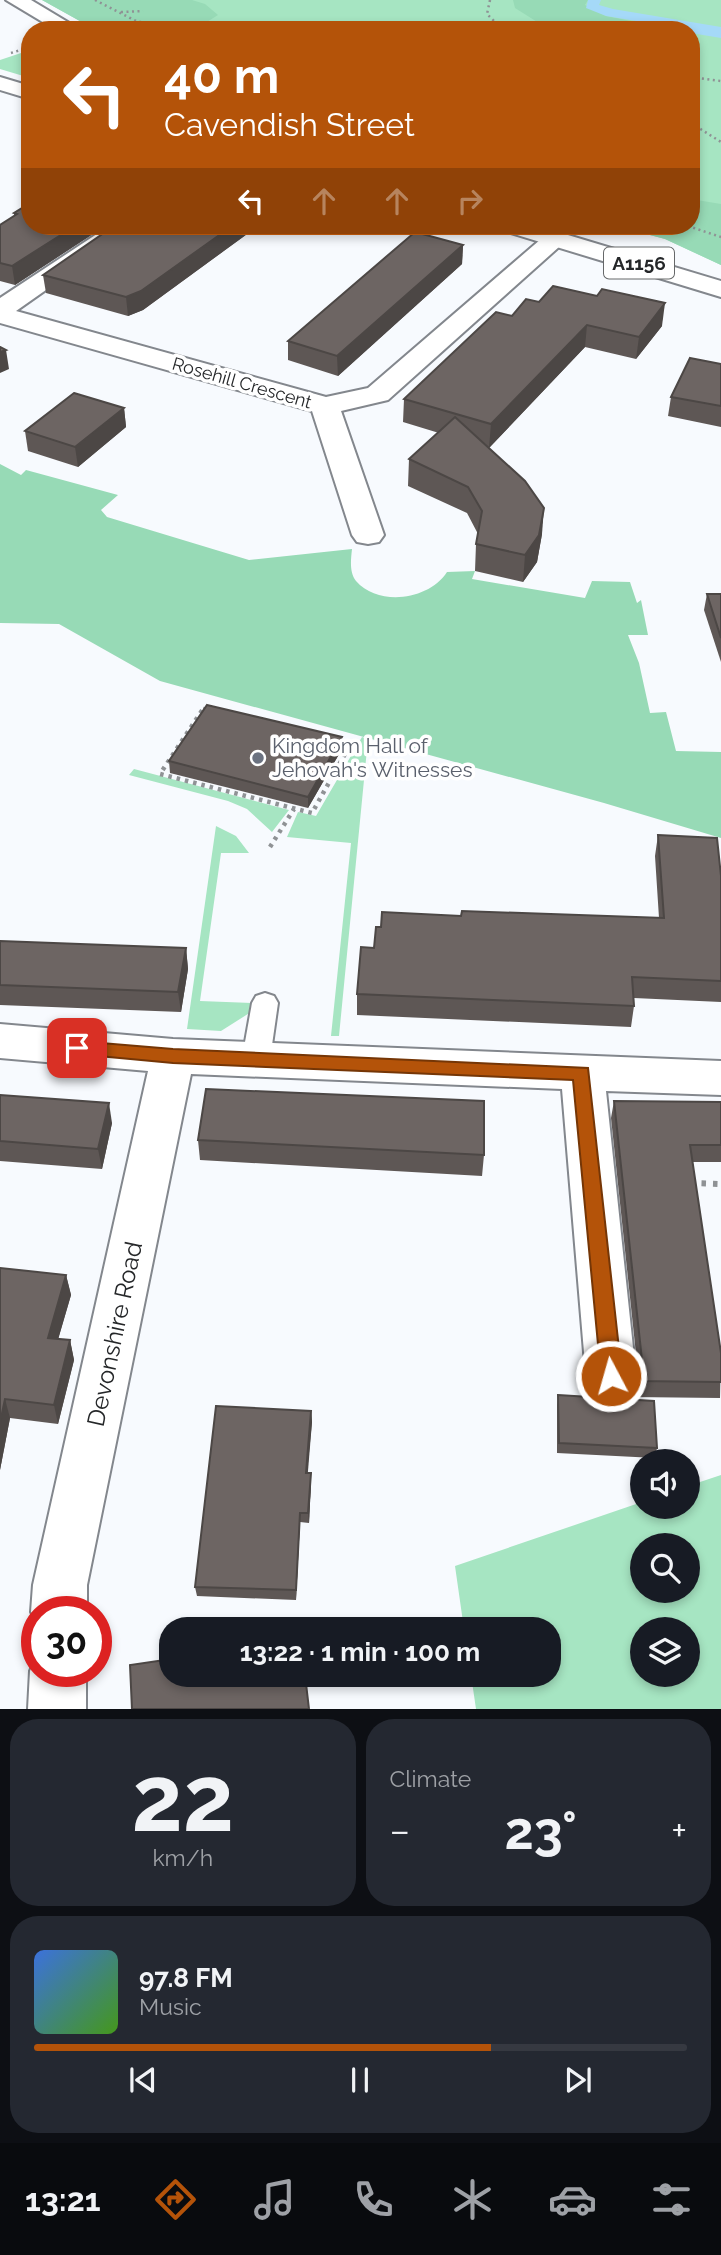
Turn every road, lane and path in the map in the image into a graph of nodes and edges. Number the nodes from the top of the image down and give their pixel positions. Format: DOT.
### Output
graph roads {
  1 [pos="16,0"];
  2 [pos="95,0"];
  3 [pos="490,0"];
  4 [pos="143,11"];
  5 [pos="121,12"];
  6 [pos="54,21"];
  7 [pos="139,21"];
  8 [pos="494,21"];
  9 [pos="700,78"];
  10 [pos="721,81"];
  11 [pos="0,83"];
  12 [pos="21,90"];
  13 [pos="700,129"];
  14 [pos="721,142"];
  15 [pos="700,230"];
  16 [pos="112,235"];
  17 [pos="548,235"];
  18 [pos="556,237"];
  19 [pos="721,237"];
  20 [pos="721,289"];
  21 [pos="0,312"];
  22 [pos="325,406"];
  23 [pos="368,535"];
  24 [pos="174,752"];
  25 [pos="182,754"];
  26 [pos="294,808"];
  27 [pos="271,847"];
  28 [pos="265,1003"];
  29 [pos="2,1047"];
  30 [pos="173,1056"];
  31 [pos="256,1059"];
  32 [pos="582,1073"];
  33 [pos="721,1078"];
  34 [pos="682,1183"];
  35 [pos="721,1184"];
  36 [pos="611,1376"];
  37 [pos="60,1596"];
  38 [pos="58,1687"];
  39 [pos="57,1709"];
  1 -- 6 [label="street"];
  2 -- 5 [label="path"];
  3 -- 8 [label="path"];
  4 -- 5 [label="path"];
  5 -- 7 [label="path"];
  9 -- 10 [label="path"];
  11 -- 12 [label="street"];
  13 -- 14 [label="path"];
  15 -- 19 [label="path"];
  16 -- 21 [label="street"];
  17 -- 18 [label="street, A1156"];
  18 -- 20 [label="street, A1156"];
  18 -- 22 [label="street, Rosehill Crescent"];
  21 -- 22 [label="street, Rosehill Crescent"];
  22 -- 23 [label="street"];
  24 -- 25 [label="path"];
  24 -- 26 [label="path"];
  24 -- 26 [label="path"];
  26 -- 27 [label="path"];
  28 -- 31 [label="lane"];
  29 -- 30 [label="street"];
  30 -- 31 [label="street"];
  30 -- 37 [label="street, Devonshire Road"];
  31 -- 32 [label="street"];
  32 -- 33 [label="street"];
  32 -- 36 [label="street"];
  34 -- 35 [label="path"];
  38 -- 39 [label="street"];
}
